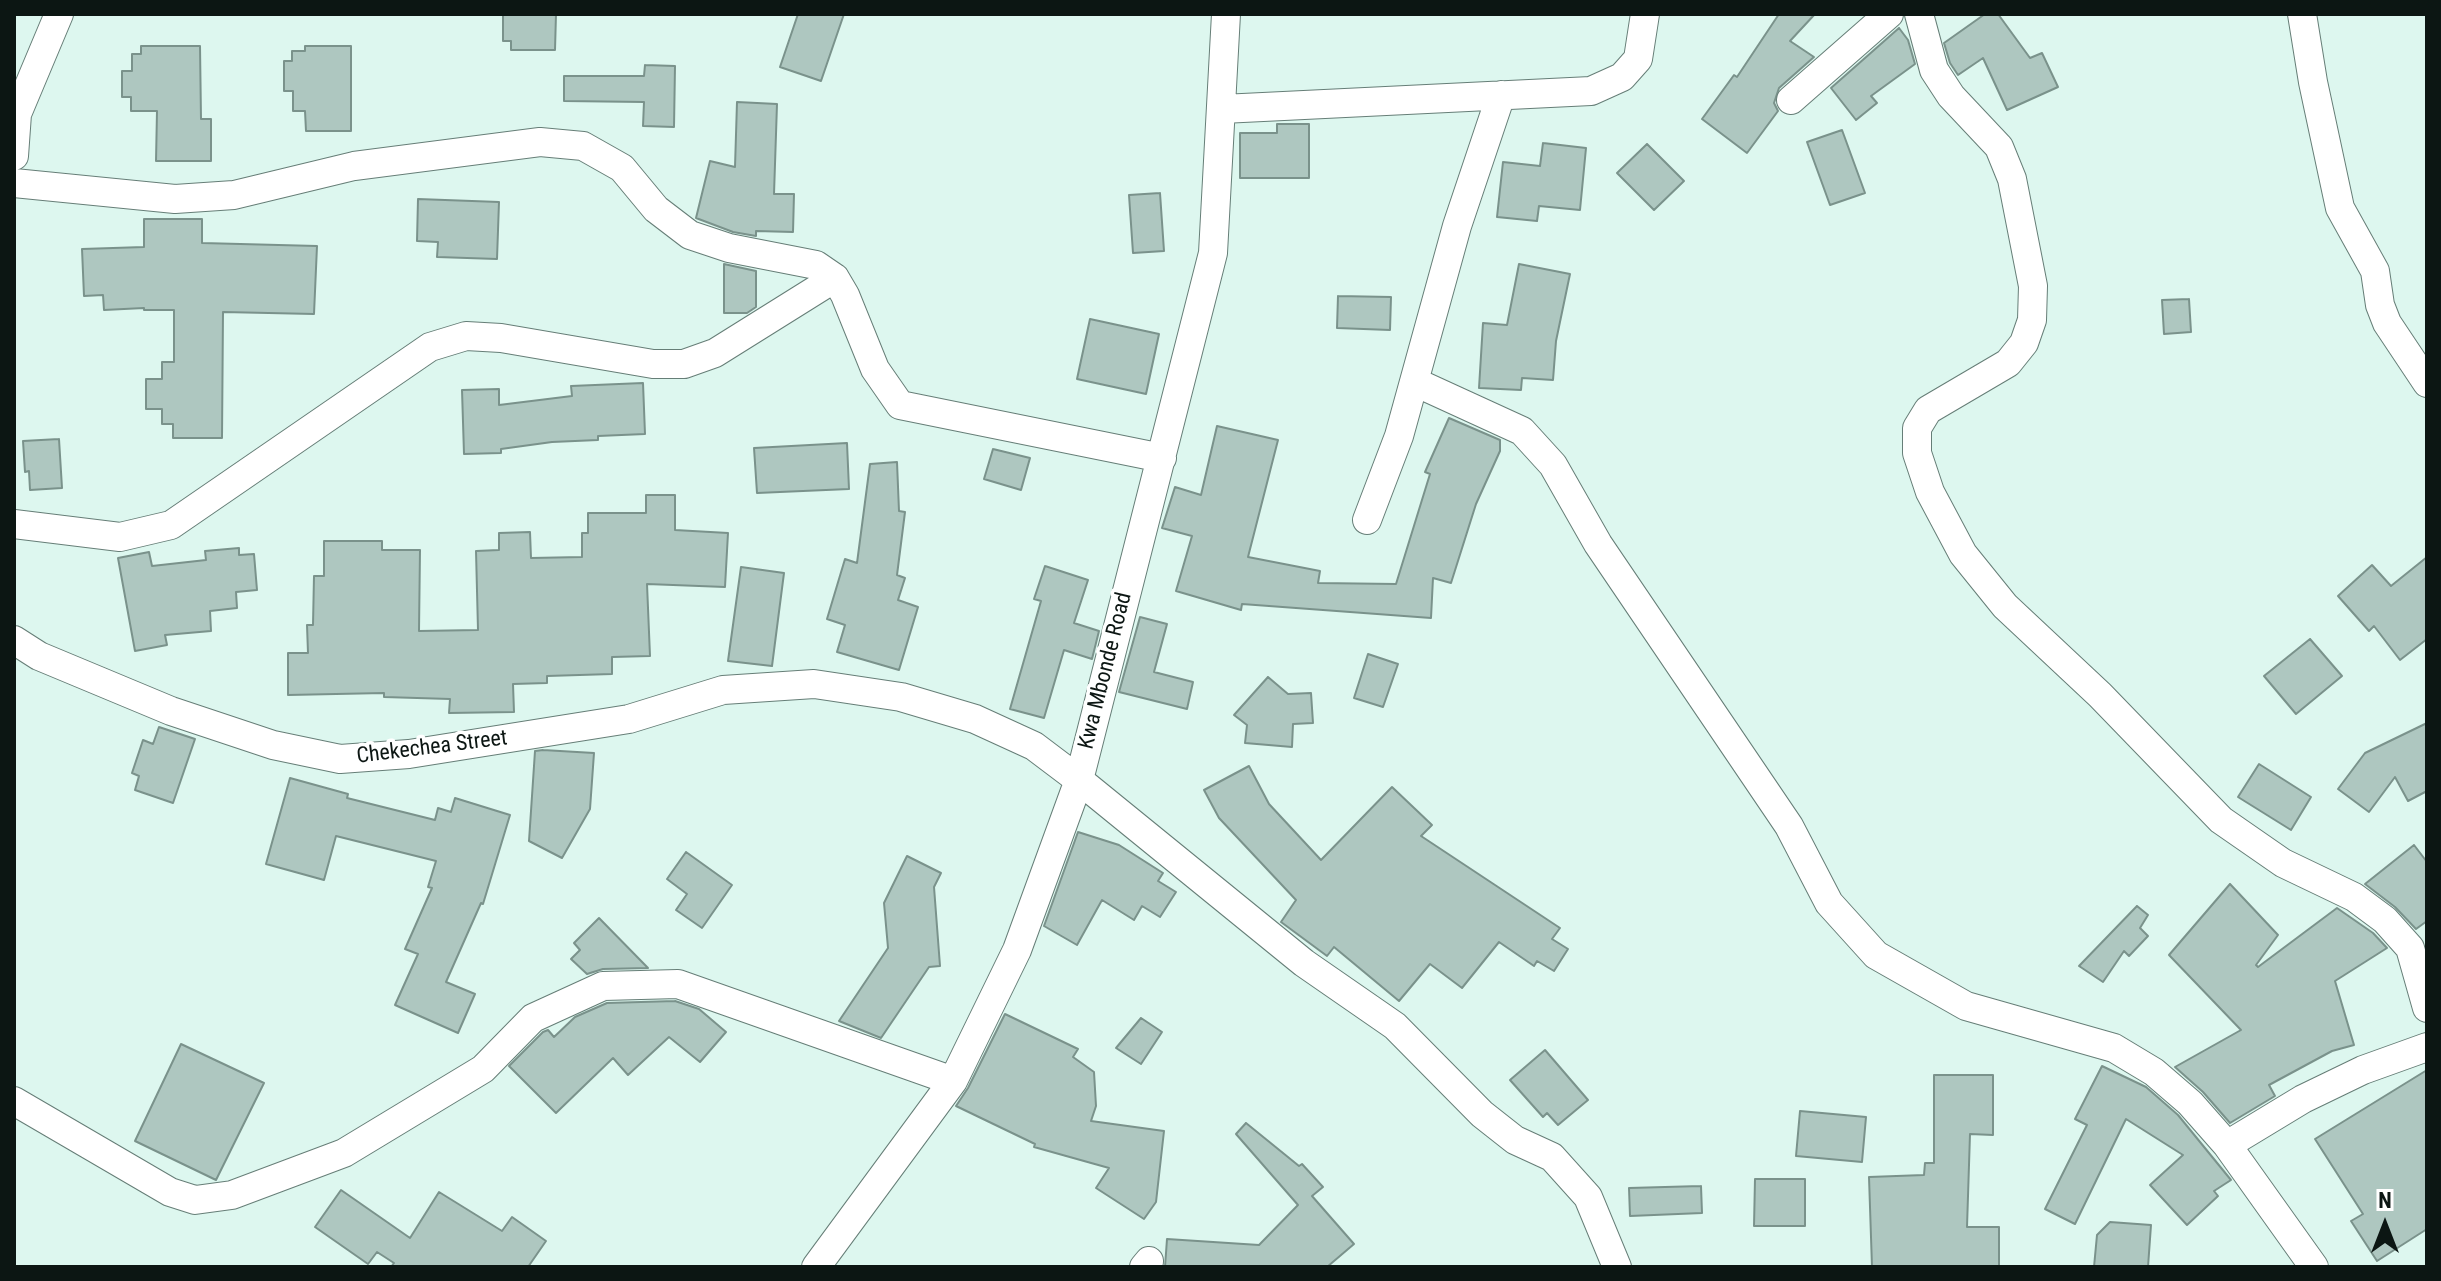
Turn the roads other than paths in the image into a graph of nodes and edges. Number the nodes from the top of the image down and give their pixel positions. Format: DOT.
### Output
graph roads {
  1 [pos="59,14"];
  2 [pos="1226,14"];
  3 [pos="1645,14"];
  4 [pos="1889,14"];
  5 [pos="1919,14"];
  6 [pos="2302,14"];
  7 [pos="1501,95"];
  8 [pos="1791,100"];
  9 [pos="1222,109"];
  10 [pos="14,156"];
  11 [pos="14,183"];
  12 [pos="835,278"];
  13 [pos="1415,382"];
  14 [pos="2427,383"];
  15 [pos="1162,458"];
  16 [pos="1367,520"];
  17 [pos="14,524"];
  18 [pos="14,640"];
  19 [pos="1079,780"];
  20 [pos="2427,1008"];
  21 [pos="2427,1047"];
  22 [pos="953,1081"];
  23 [pos="14,1101"];
  24 [pos="2227,1145"];
  25 [pos="816,1267"];
  26 [pos="1617,1267"];
  27 [pos="2314,1267"];
  1 -- 10 [label="street"];
  2 -- 9 [label="street, Kwa Mbonde Road"];
  3 -- 7 [label="street"];
  4 -- 8 [label="street"];
  5 -- 20 [label="street"];
  6 -- 14 [label="street"];
  7 -- 9 [label="street"];
  7 -- 13 [label="street"];
  9 -- 15 [label="street, Kwa Mbonde Road"];
  11 -- 12 [label="street"];
  12 -- 15 [label="street"];
  12 -- 17 [label="street"];
  13 -- 16 [label="street"];
  13 -- 24 [label="street"];
  15 -- 19 [label="street, Kwa Mbonde Road"];
  18 -- 19 [label="street, Chekechea Street"];
  19 -- 22 [label="street, Kwa Mbonde Road"];
  19 -- 26 [label="street, Chekechea Street"];
  21 -- 24 [label="street"];
  22 -- 23 [label="street"];
  22 -- 25 [label="street, Kwa Mbonde Road"];
  24 -- 27 [label="street"];
}
